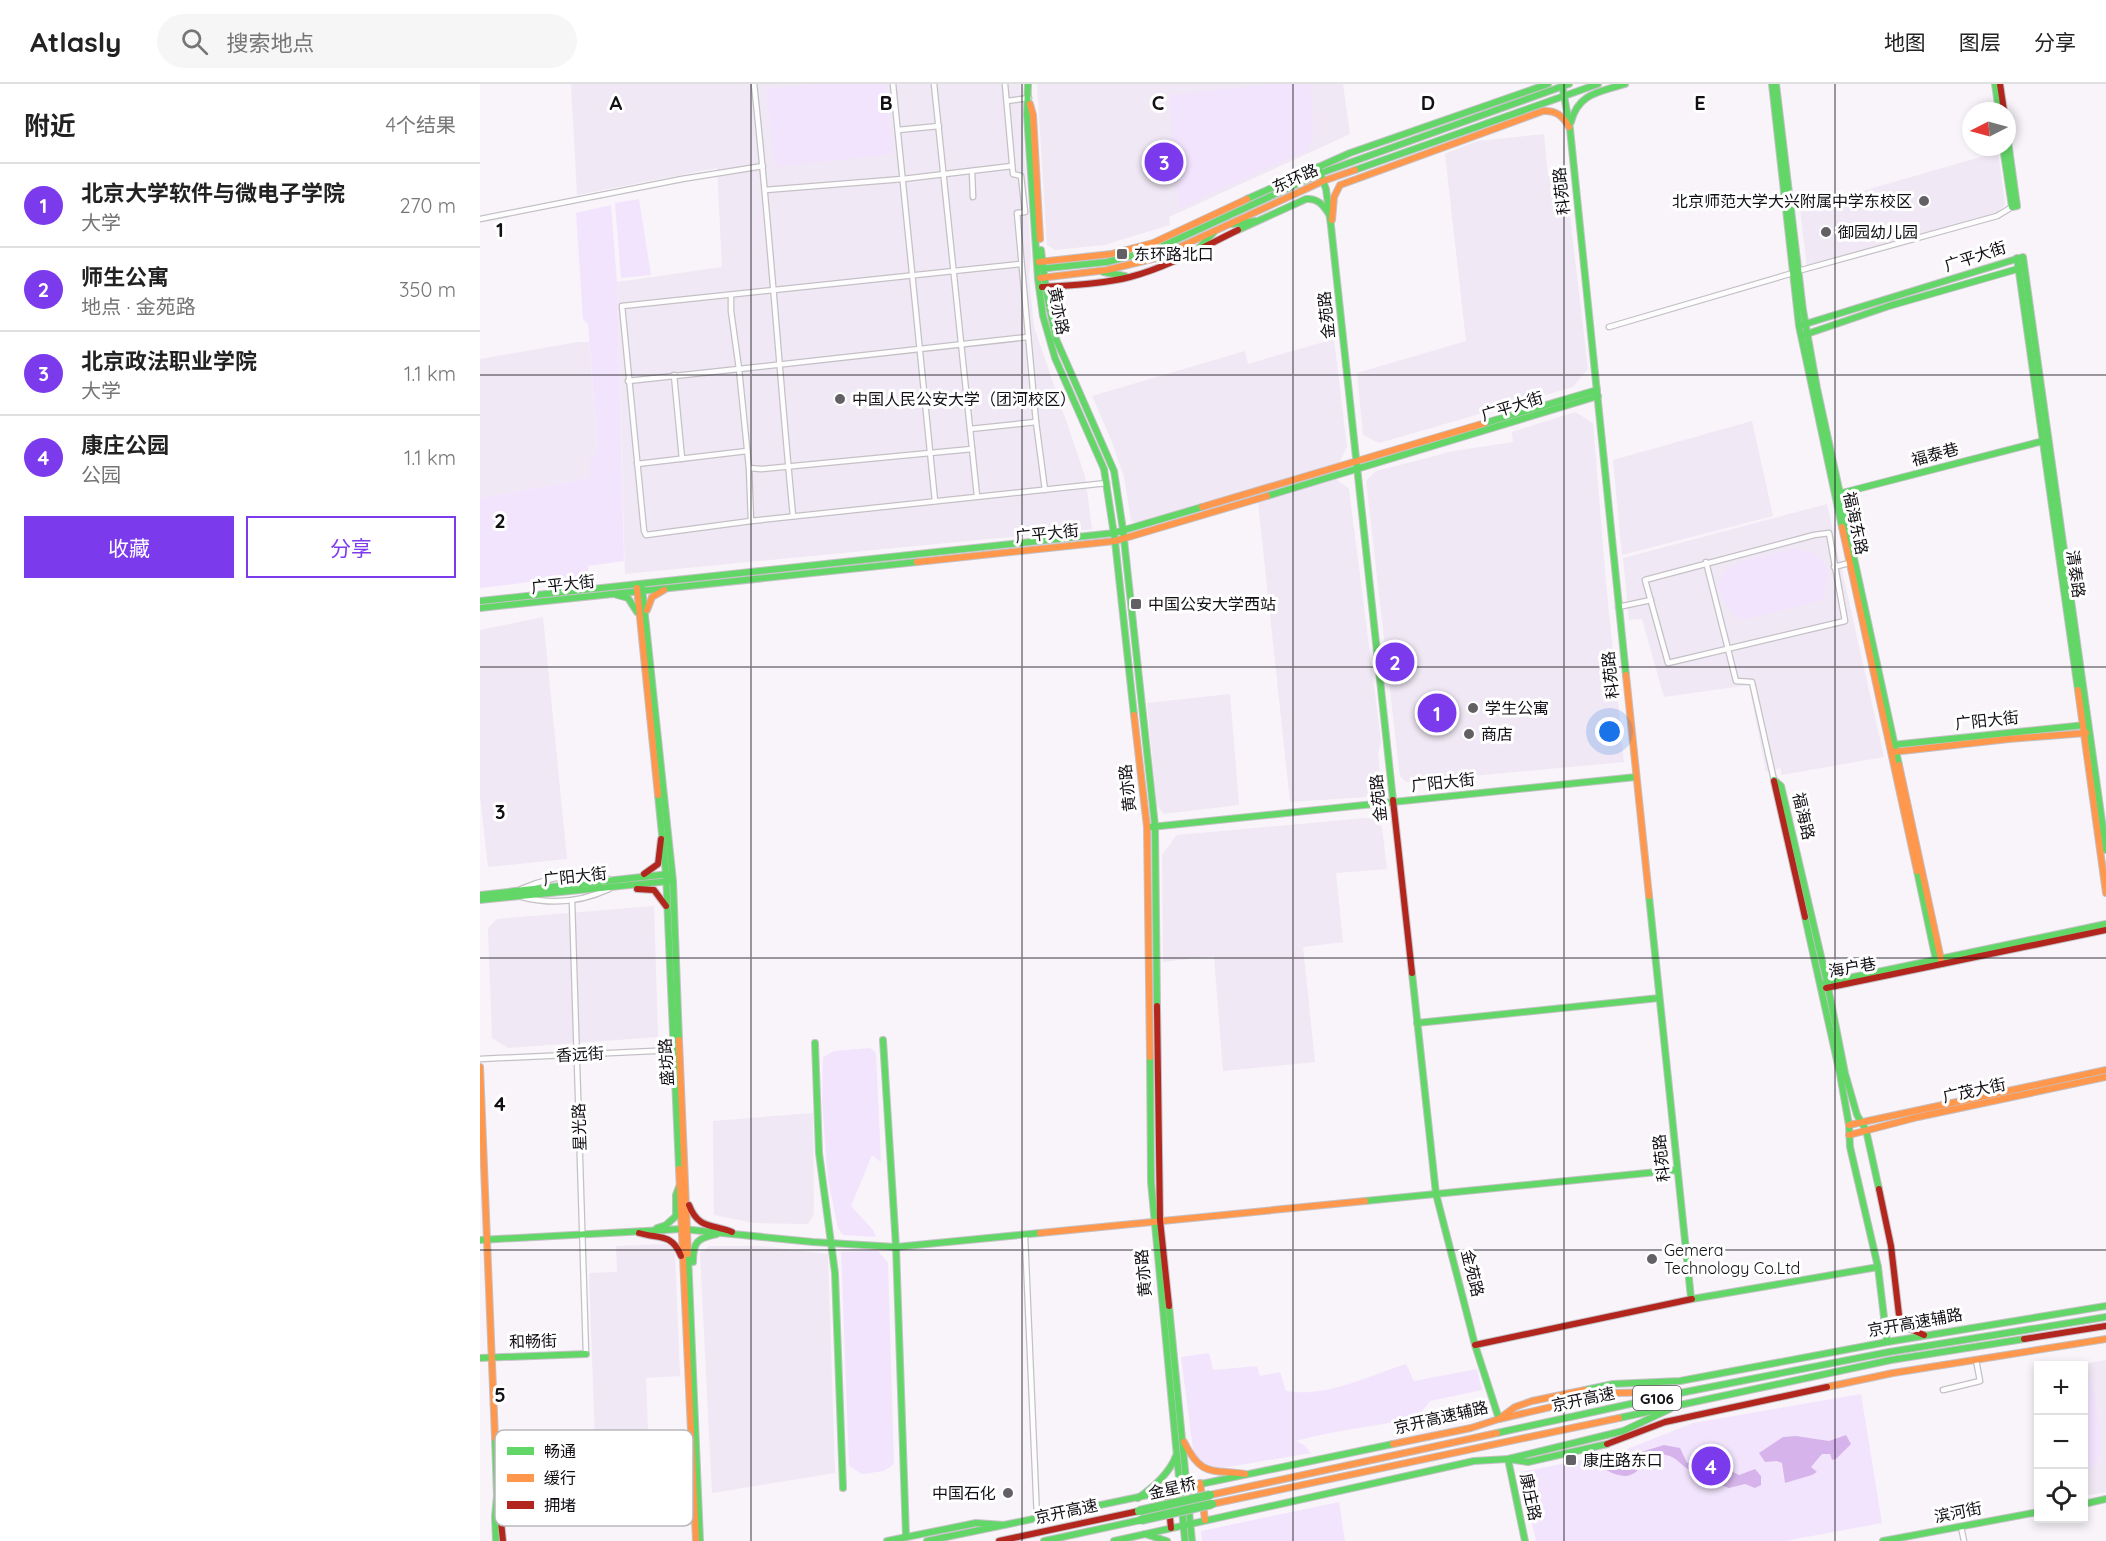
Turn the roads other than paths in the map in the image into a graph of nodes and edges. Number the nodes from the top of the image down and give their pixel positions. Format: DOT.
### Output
graph roads {
  1 [pos="754,84"];
  2 [pos="893,84"];
  3 [pos="934,84"];
  4 [pos="1005,84"];
  5 [pos="1028,84"];
  6 [pos="1548,84"];
  7 [pos="1625,84"];
  8 [pos="1774,84"];
  9 [pos="1995,84"];
  10 [pos="2000,84"];
  11 [pos="1596,85"];
  12 [pos="1564,87"];
  13 [pos="1029,98"];
  14 [pos="1581,99"];
  15 [pos="1007,101"];
  16 [pos="1997,102"];
  17 [pos="2003,102"];
  18 [pos="1471,111"];
  19 [pos="1502,117"];
  20 [pos="1525,117"];
  21 [pos="1489,122"];
  22 [pos="939,126"];
  23 [pos="1449,126"];
  24 [pos="1570,129"];
  25 [pos="898,130"];
  26 [pos="1402,135"];
  27 [pos="1424,135"];
  28 [pos="1470,138"];
  29 [pos="2004,156"];
  30 [pos="2010,156"];
  31 [pos="763,166"];
  32 [pos="1012,166"];
  33 [pos="1354,170"];
  34 [pos="972,171"];
  35 [pos="944,174"];
  36 [pos="1321,174"];
  37 [pos="903,178"];
  38 [pos="1340,185"];
  39 [pos="765,190"];
  40 [pos="1272,196"];
  41 [pos="973,197"];
  42 [pos="1240,202"];
  43 [pos="2012,207"];
  44 [pos="1330,216"];
  45 [pos="480,219"];
  46 [pos="1261,221"];
  47 [pos="1231,224"];
  48 [pos="1331,226"];
  49 [pos="1177,232"];
  50 [pos="1214,232"];
  51 [pos="1162,247"];
  52 [pos="1195,251"];
  53 [pos="2020,258"];
  54 [pos="1022,264"];
  55 [pos="2022,267"];
  56 [pos="953,271"];
  57 [pos="1100,272"];
  58 [pos="1796,272"];
  59 [pos="1041,274"];
  60 [pos="913,275"];
  61 [pos="1129,277"];
  62 [pos="772,290"];
  63 [pos="731,295"];
  64 [pos="1609,327"];
  65 [pos="1803,330"];
  66 [pos="1028,337"];
  67 [pos="961,344"];
  68 [pos="920,350"];
  69 [pos="778,364"];
  70 [pos="739,369"];
  71 [pos="674,375"];
  72 [pos="628,381"];
  73 [pos="1598,393"];
  74 [pos="1036,422"];
  75 [pos="970,429"];
  76 [pos="2043,441"];
  77 [pos="972,449"];
  78 [pos="747,451"];
  79 [pos="931,453"];
  80 [pos="682,459"];
  81 [pos="637,464"];
  82 [pos="1357,465"];
  83 [pos="788,467"];
  84 [pos="749,468"];
  85 [pos="1107,483"];
  86 [pos="1045,490"];
  87 [pos="1837,495"];
  88 [pos="977,496"];
  89 [pos="935,501"];
  90 [pos="793,516"];
  91 [pos="751,521"];
  92 [pos="1119,536"];
  93 [pos="1706,562"];
  94 [pos="1849,563"];
  95 [pos="1834,567"];
  96 [pos="639,587"];
  97 [pos="672,587"];
  98 [pos="605,594"];
  99 [pos="1651,600"];
  100 [pos="480,601"];
  101 [pos="1618,607"];
  102 [pos="480,608"];
  103 [pos="640,619"];
  104 [pos="647,634"];
  105 [pos="1727,649"];
  106 [pos="2085,729"];
  107 [pos="1892,748"];
  108 [pos="1636,777"];
  109 [pos="1774,780"];
  110 [pos="1393,802"];
  111 [pos="1151,827"];
  112 [pos="663,833"];
  113 [pos="2106,850"];
  114 [pos="635,877"];
  115 [pos="670,878"];
  116 [pos="612,883"];
  117 [pos="625,886"];
  118 [pos="519,894"];
  119 [pos="2106,894"];
  120 [pos="480,895"];
  121 [pos="480,900"];
  122 [pos="572,901"];
  123 [pos="668,912"];
  124 [pos="2106,924"];
  125 [pos="2106,930"];
  126 [pos="1939,962"];
  127 [pos="1825,985"];
  128 [pos="1659,998"];
  129 [pos="1417,1023"];
  130 [pos="883,1040"];
  131 [pos="814,1043"];
  132 [pos="677,1050"];
  133 [pos="577,1054"];
  134 [pos="480,1059"];
  135 [pos="480,1067"];
  136 [pos="2105,1073"];
  137 [pos="1864,1126"];
  138 [pos="1849,1130"];
  139 [pos="1677,1170"];
  140 [pos="680,1183"];
  141 [pos="1436,1194"];
  142 [pos="687,1197"];
  143 [pos="1157,1220"];
  144 [pos="685,1229"];
  145 [pos="636,1231"];
  146 [pos="650,1231"];
  147 [pos="725,1233"];
  148 [pos="582,1234"];
  149 [pos="736,1234"];
  150 [pos="1025,1236"];
  151 [pos="484,1240"];
  152 [pos="832,1243"];
  153 [pos="896,1247"];
  154 [pos="684,1265"];
  155 [pos="1878,1267"];
  156 [pos="690,1281"];
  157 [pos="1690,1299"];
  158 [pos="2106,1306"];
  159 [pos="2106,1317"];
  160 [pos="2106,1326"];
  161 [pos="1927,1335"];
  162 [pos="2106,1339"];
  163 [pos="1887,1342"];
  164 [pos="1475,1345"];
  165 [pos="586,1354"];
  166 [pos="492,1357"];
  167 [pos="480,1358"];
  168 [pos="1976,1360"];
  169 [pos="1943,1390"];
  170 [pos="1685,1392"];
  171 [pos="1685,1402"];
  172 [pos="1499,1419"];
  173 [pos="692,1430"];
  174 [pos="1182,1437"];
  175 [pos="495,1440"];
  176 [pos="693,1442"];
  177 [pos="1176,1453"];
  178 [pos="1508,1459"];
  179 [pos="1245,1474"];
  180 [pos="1200,1483"];
  181 [pos="1183,1487"];
  182 [pos="843,1488"];
  183 [pos="1167,1490"];
  184 [pos="1138,1498"];
  185 [pos="1211,1499"];
  186 [pos="2106,1499"];
  187 [pos="2088,1503"];
  188 [pos="1139,1511"];
  189 [pos="2034,1513"];
  190 [pos="1036,1518"];
  191 [pos="1142,1520"];
  192 [pos="1205,1520"];
  193 [pos="1187,1524"];
  194 [pos="1004,1525"];
  195 [pos="495,1526"];
  196 [pos="502,1526"];
  197 [pos="1961,1527"];
  198 [pos="1171,1528"];
  199 [pos="1145,1534"];
  200 [pos="906,1536"];
  201 [pos="496,1541"];
  202 [pos="503,1541"];
  203 [pos="698,1541"];
  204 [pos="887,1541"];
  205 [pos="927,1541"];
  206 [pos="999,1541"];
  207 [pos="1044,1541"];
  208 [pos="1114,1541"];
  209 [pos="1167,1541"];
  210 [pos="1185,1541"];
  211 [pos="1192,1541"];
  212 [pos="1525,1541"];
  213 [pos="1883,1541"];
  214 [pos="1964,1541"];
  1 -- 31 [label="street"];
  2 -- 25 [label="street"];
  3 -- 22 [label="street"];
  4 -- 15 [label="street"];
  5 -- 13 [label="main road, 黄亦路"];
  6 -- 18 [label="main road"];
  7 -- 14 [label="main road"];
  8 -- 58 [label="main road, 福海东路"];
  9 -- 16 [label="main road"];
  10 -- 17 [label="main road"];
  11 -- 12 [label="main road"];
  11 -- 14 [label="main road"];
  12 -- 19 [label="main road, 东环路"];
  12 -- 23 [label="main road, 东环路"];
  12 -- 24 [label="main road, 科苑路"];
  13 -- 15 [label="street"];
  13 -- 59 [label="main road, 黄亦路"];
  14 -- 24 [label="main road"];
  15 -- 32 [label="street"];
  18 -- 23 [label="main road"];
  18 -- 26 [label="main road"];
  19 -- 20 [label="main road"];
  19 -- 21 [label="main road, 东环路"];
  20 -- 24 [label="main road"];
  20 -- 28 [label="main road"];
  21 -- 28 [label="main road"];
  21 -- 33 [label="main road, 东环路"];
  22 -- 25 [label="street"];
  22 -- 35 [label="street"];
  23 -- 27 [label="main road, 东环路"];
  24 -- 73 [label="main road, 科苑路"];
  25 -- 37 [label="street"];
  26 -- 27 [label="main road"];
  26 -- 36 [label="main road"];
  27 -- 36 [label="main road, 东环路"];
  28 -- 38 [label="main road"];
  29 -- 43 [label="main road"];
  30 -- 43 [label="main road"];
  31 -- 39 [label="street"];
  31 -- 45 [label="street"];
  32 -- 34 [label="street"];
  32 -- 54 [label="street"];
  33 -- 36 [label="main road, 东环路"];
  33 -- 38 [label="main road"];
  34 -- 35 [label="street"];
  34 -- 41 [label="street"];
  35 -- 37 [label="street"];
  35 -- 56 [label="street"];
  36 -- 40 [label="main road, 东环路"];
  36 -- 42 [label="main road"];
  36 -- 44 [label="main road, 金苑路"];
  36 -- 47 [label="main road, 东环路"];
  37 -- 39 [label="street"];
  37 -- 60 [label="street"];
  38 -- 48 [label="main road"];
  39 -- 62 [label="street"];
  40 -- 42 [label="main road"];
  40 -- 51 [label="main road, 东环路"];
  42 -- 49 [label="main road"];
  43 -- 58 [label="street"];
  44 -- 46 [label="main road"];
  44 -- 48 [label="main road, 金苑路"];
  46 -- 47 [label="main road"];
  46 -- 52 [label="main road"];
  47 -- 50 [label="main road, 东环路"];
  48 -- 82 [label="main road, 金苑路"];
  49 -- 51 [label="main road"];
  49 -- 59 [label="main road"];
  50 -- 52 [label="main road"];
  50 -- 57 [label="main road, 东环路"];
  51 -- 59 [label="main road, 东环路"];
  52 -- 61 [label="main road"];
  53 -- 55 [label="main road, 清泰路"];
  53 -- 65 [label="main road, 广平大街"];
  54 -- 56 [label="street"];
  54 -- 66 [label="street"];
  55 -- 65 [label="main road, 广平大街"];
  55 -- 76 [label="main road, 清泰路"];
  55 -- 106 [label="main road, 清泰路"];
  56 -- 60 [label="street"];
  56 -- 67 [label="street"];
  57 -- 59 [label="main road, 东环路"];
  57 -- 61 [label="main road"];
  58 -- 64 [label="street"];
  58 -- 65 [label="main road, 福海东路"];
  59 -- 61 [label="main road"];
  59 -- 85 [label="main road, 黄亦路"];
  59 -- 92 [label="main road, 黄亦路"];
  60 -- 62 [label="street"];
  60 -- 68 [label="street"];
  62 -- 63 [label="street"];
  62 -- 69 [label="street"];
  63 -- 70 [label="street"];
  63 -- 72 [label="street"];
  65 -- 87 [label="main road, 福海东路"];
  66 -- 67 [label="street"];
  66 -- 74 [label="street"];
  67 -- 68 [label="street"];
  67 -- 75 [label="street"];
  68 -- 69 [label="street"];
  68 -- 79 [label="street"];
  69 -- 70 [label="street"];
  69 -- 83 [label="street"];
  70 -- 71 [label="street"];
  70 -- 78 [label="street"];
  71 -- 72 [label="street"];
  71 -- 80 [label="street"];
  72 -- 81 [label="street"];
  73 -- 82 [label="main road, 广平大街"];
  73 -- 101 [label="main road, 科苑路"];
  74 -- 75 [label="street"];
  74 -- 86 [label="street"];
  75 -- 77 [label="street"];
  76 -- 87 [label="main road, 福泰巷"];
  76 -- 106 [label="main road, 清泰路"];
  77 -- 79 [label="street"];
  77 -- 88 [label="street"];
  78 -- 80 [label="street"];
  78 -- 84 [label="street"];
  79 -- 83 [label="street"];
  79 -- 89 [label="street"];
  80 -- 81 [label="street"];
  81 -- 91 [label="street"];
  82 -- 92 [label="main road, 广平大街"];
  82 -- 110 [label="main road, 金苑路"];
  83 -- 84 [label="street"];
  83 -- 90 [label="street"];
  84 -- 91 [label="street"];
  85 -- 86 [label="street"];
  85 -- 92 [label="main road, 黄亦路"];
  86 -- 88 [label="street"];
  87 -- 94 [label="main road, 福海东路"];
  87 -- 107 [label="main road, 福海东路"];
  88 -- 89 [label="street"];
  89 -- 90 [label="street"];
  90 -- 91 [label="street"];
  92 -- 96 [label="main road, 广平大街"];
  92 -- 97 [label="main road, 广平大街"];
  92 -- 111 [label="main road, 黄亦路"];
  93 -- 95 [label="street"];
  93 -- 99 [label="street"];
  93 -- 105 [label="street"];
  94 -- 95 [label="street"];
  94 -- 107 [label="main road, 福海东路"];
  95 -- 105 [label="street"];
  96 -- 97 [label="main road, 广平大街"];
  96 -- 98 [label="main road, 广平大街"];
  96 -- 100 [label="main road, 广平大街"];
  96 -- 103 [label="main road, 盛坊路"];
  96 -- 104 [label="main road, 盛坊路"];
  97 -- 104 [label="main road"];
  98 -- 102 [label="main road, 广平大街"];
  98 -- 103 [label="main road"];
  99 -- 101 [label="street"];
  99 -- 105 [label="street"];
  101 -- 108 [label="main road, 科苑路"];
  103 -- 112 [label="main road, 盛坊路"];
  104 -- 115 [label="main road, 盛坊路"];
  105 -- 109 [label="street"];
  106 -- 107 [label="main road, 广阳大街"];
  106 -- 113 [label="main road, 清泰路"];
  106 -- 119 [label="main road, 清泰路"];
  107 -- 126 [label="main road, 福海东路"];
  108 -- 110 [label="main road, 广阳大街"];
  108 -- 128 [label="main road, 科苑路"];
  109 -- 127 [label="main road, 福海路"];
  110 -- 111 [label="main road, 广阳大街"];
  110 -- 129 [label="main road, 金苑路"];
  111 -- 143 [label="main road, 黄亦路"];
  112 -- 114 [label="main road"];
  112 -- 115 [label="main road, 盛坊路"];
  114 -- 115 [label="main road, 广阳大街"];
  114 -- 116 [label="main road, 广阳大街"];
  115 -- 117 [label="main road, 广阳大街"];
  115 -- 123 [label="main road, 盛坊路"];
  115 -- 132 [label="main road, 盛坊路"];
  116 -- 117 [label="main road, 广阳大街"];
  116 -- 118 [label="main road, 广阳大街"];
  116 -- 122 [label="street"];
  117 -- 123 [label="main road"];
  118 -- 120 [label="main road, 广阳大街"];
  118 -- 121 [label="main road, 广阳大街"];
  118 -- 122 [label="street"];
  122 -- 133 [label="street, 星光路"];
  123 -- 132 [label="main road, 盛坊路"];
  124 -- 126 [label="main road, 海户巷"];
  125 -- 126 [label="main road, 海户巷"];
  126 -- 127 [label="main road, 海户巷"];
  127 -- 137 [label="main road, 福海路"];
  127 -- 138 [label="main road, 福海路"];
  128 -- 129 [label="main road"];
  128 -- 139 [label="main road, 科苑路"];
  129 -- 141 [label="main road, 金苑路"];
  130 -- 153 [label="main road"];
  131 -- 152 [label="main road"];
  132 -- 133 [label="street, 香远街"];
  132 -- 140 [label="main road, 盛坊路"];
  132 -- 142 [label="main road, 盛坊路"];
  133 -- 134 [label="street, 香远街"];
  133 -- 148 [label="street, 星光路"];
  135 -- 151 [label="main road"];
  136 -- 137 [label="main road, 广茂大街"];
  136 -- 137 [label="main road, 广茂大街"];
  137 -- 138 [label="main road, 广茂大街"];
  137 -- 161 [label="main road, 福海路"];
  138 -- 155 [label="main road, 福海路"];
  139 -- 141 [label="main road"];
  139 -- 157 [label="main road, 科苑路"];
  140 -- 144 [label="main road, 盛坊路"];
  140 -- 146 [label="main road"];
  141 -- 143 [label="main road"];
  141 -- 164 [label="main road, 金苑路"];
  142 -- 144 [label="main road, 盛坊路"];
  142 -- 149 [label="main road"];
  143 -- 150 [label="main road"];
  143 -- 174 [label="main road, 黄亦路"];
  143 -- 177 [label="main road, 黄亦路"];
  144 -- 146 [label="main road"];
  144 -- 147 [label="main road"];
  144 -- 154 [label="main road, 盛坊路"];
  144 -- 156 [label="main road, 盛坊路"];
  145 -- 146 [label="main road"];
  145 -- 148 [label="main road"];
  145 -- 154 [label="main road"];
  147 -- 149 [label="main road"];
  147 -- 156 [label="main road"];
  148 -- 151 [label="main road"];
  148 -- 165 [label="street, 星光路"];
  149 -- 152 [label="main road"];
  150 -- 153 [label="main road"];
  150 -- 190 [label="street"];
  151 -- 166 [label="main road"];
  152 -- 153 [label="main road"];
  152 -- 182 [label="main road"];
  153 -- 200 [label="main road"];
  154 -- 173 [label="main road, 盛坊路"];
  155 -- 157 [label="main road"];
  155 -- 163 [label="main road, 福海路"];
  156 -- 203 [label="main road, 盛坊路"];
  157 -- 164 [label="main road"];
  158 -- 161 [label="main road, 京开高速辅路"];
  159 -- 170 [label="main road, 京开高速 / G106"];
  160 -- 171 [label="main road, 京开高速 / G106"];
  161 -- 163 [label="main road, 京开高速辅路"];
  162 -- 168 [label="main road"];
  163 -- 172 [label="main road, 京开高速辅路"];
  164 -- 172 [label="main road, 金苑路"];
  165 -- 166 [label="main road, 和畅街"];
  166 -- 167 [label="main road, 和畅街"];
  166 -- 175 [label="main road"];
  168 -- 169 [label="street"];
  168 -- 178 [label="main road"];
  170 -- 172 [label="main road"];
  170 -- 185 [label="main road, 京开高速 / G106"];
  171 -- 178 [label="main road"];
  171 -- 185 [label="main road, 京开高速 / G106"];
  172 -- 179 [label="main road, 京开高速辅路"];
  174 -- 179 [label="main road"];
  174 -- 181 [label="main road, 黄亦路"];
  176 -- 203 [label="main road, 盛坊路"];
  177 -- 181 [label="main road, 黄亦路"];
  177 -- 184 [label="main road"];
  178 -- 192 [label="main road"];
  178 -- 212 [label="main road, 康庄路"];
  179 -- 180 [label="main road, 京开高速辅路"];
  180 -- 181 [label="main road, 京开高速辅路"];
  180 -- 192 [label="main road"];
  181 -- 183 [label="main road, 京开高速辅路"];
  181 -- 193 [label="main road"];
  183 -- 184 [label="main road, 京开高速辅路"];
  183 -- 198 [label="main road"];
  184 -- 190 [label="main road, 京开高速辅路"];
  185 -- 188 [label="main road, 金星桥 / G106, bridge"];
  185 -- 191 [label="main road, 金星桥 / G106, bridge"];
  186 -- 187 [label="main road"];
  188 -- 206 [label="main road, 京开高速 / G106"];
  189 -- 197 [label="main road, 滨河街"];
  190 -- 194 [label="main road, 京开高速辅路"];
  191 -- 207 [label="main road, 京开高速 / G106"];
  192 -- 193 [label="main road"];
  193 -- 198 [label="main road"];
  193 -- 210 [label="main road"];
  193 -- 211 [label="main road"];
  194 -- 200 [label="main road, 京开高速辅路"];
  194 -- 205 [label="main road"];
  195 -- 201 [label="main road"];
  196 -- 202 [label="main road"];
  197 -- 213 [label="main road, 滨河街"];
  197 -- 214 [label="street"];
  198 -- 199 [label="main road"];
  199 -- 208 [label="main road"];
  199 -- 209 [label="main road"];
  200 -- 204 [label="main road, 京开高速辅路"];
}
